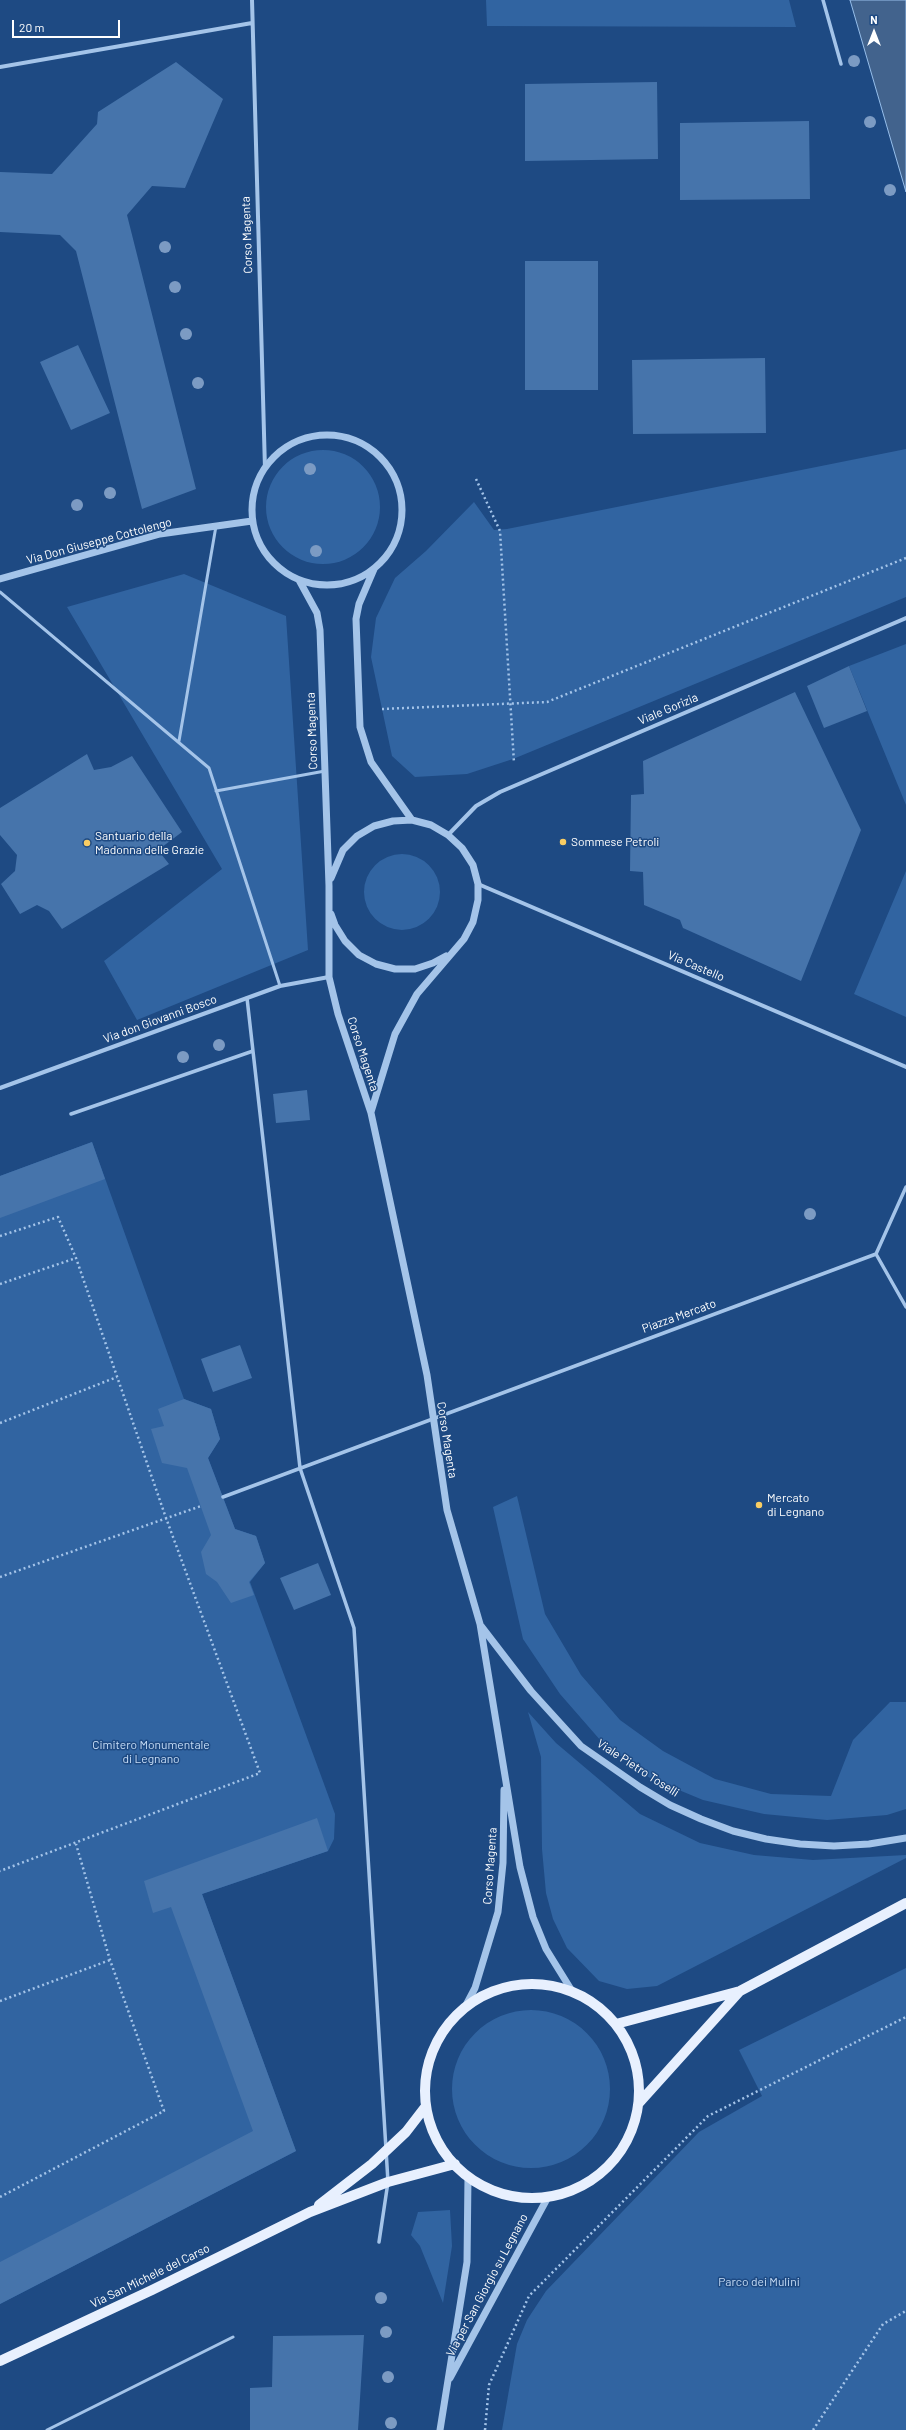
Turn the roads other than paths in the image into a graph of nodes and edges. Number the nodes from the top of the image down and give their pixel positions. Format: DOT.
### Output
graph roads {
  1 [pos="252,0"];
  2 [pos="823,0"];
  3 [pos="252,23"];
  4 [pos="841,64"];
  5 [pos="0,66"];
  6 [pos="265,469"];
  7 [pos="252,521"];
  8 [pos="216,526"];
  9 [pos="374,569"];
  10 [pos="0,579"];
  11 [pos="299,580"];
  12 [pos="0,592"];
  13 [pos="906,618"];
  14 [pos="179,741"];
  15 [pos="325,771"];
  16 [pos="216,791"];
  17 [pos="412,820"];
  18 [pos="448,835"];
  19 [pos="478,884"];
  20 [pos="329,886"];
  21 [pos="329,906"];
  22 [pos="450,954"];
  23 [pos="330,977"];
  24 [pos="280,986"];
  25 [pos="247,998"];
  26 [pos="253,1051"];
  27 [pos="906,1067"];
  28 [pos="0,1088"];
  29 [pos="371,1113"];
  30 [pos="71,1114"];
  31 [pos="906,1187"];
  32 [pos="876,1254"];
  33 [pos="906,1307"];
  34 [pos="432,1418"];
  35 [pos="300,1468"];
  36 [pos="223,1497"];
  37 [pos="480,1624"];
  38 [pos="504,1770"];
  39 [pos="906,1838"];
  40 [pos="906,1903"];
  41 [pos="572,1991"];
  42 [pos="740,1991"];
  43 [pos="465,2007"];
  44 [pos="616,2024"];
  45 [pos="639,2103"];
  46 [pos="426,2106"];
  47 [pos="386,2150"];
  48 [pos="455,2164"];
  49 [pos="468,2177"];
  50 [pos="388,2182"];
  51 [pos="548,2197"];
  52 [pos="310,2212"];
  53 [pos="379,2242"];
  54 [pos="233,2337"];
  55 [pos="0,2361"];
  56 [pos="447,2384"];
  57 [pos="47,2430"];
  58 [pos="440,2430"];
  1 -- 3 [label="street, Corso Magenta"];
  2 -- 4 [label="street"];
  3 -- 5 [label="street"];
  3 -- 6 [label="street, Corso Magenta"];
  6 -- 7 [label="street, Corso Magenta"];
  6 -- 9 [label="street, Corso Magenta"];
  7 -- 8 [label="street, Via Don Giuseppe Cottolengo"];
  7 -- 11 [label="street, Corso Magenta"];
  8 -- 10 [label="street, Via Don Giuseppe Cottolengo"];
  8 -- 14 [label="lane"];
  9 -- 11 [label="street, Corso Magenta"];
  9 -- 17 [label="street, Corso Magenta"];
  11 -- 15 [label="street, Corso Magenta"];
  12 -- 14 [label="lane"];
  13 -- 18 [label="street, Viale Gorizia"];
  14 -- 16 [label="lane"];
  15 -- 16 [label="lane"];
  15 -- 20 [label="street, Corso Magenta"];
  16 -- 24 [label="lane"];
  17 -- 18 [label="street, Corso Magenta"];
  17 -- 20 [label="street, Corso Magenta"];
  18 -- 19 [label="street, Corso Magenta"];
  19 -- 22 [label="street, Corso Magenta"];
  19 -- 27 [label="street, Via Castello"];
  20 -- 21 [label="street, Corso Magenta"];
  21 -- 22 [label="street, Corso Magenta"];
  21 -- 23 [label="street, Corso Magenta"];
  22 -- 29 [label="street, Corso Magenta"];
  23 -- 24 [label="street, Via don Giovanni Bosco"];
  23 -- 29 [label="street, Corso Magenta"];
  24 -- 25 [label="street, Via don Giovanni Bosco"];
  25 -- 26 [label="street"];
  25 -- 28 [label="street, Via don Giovanni Bosco"];
  26 -- 30 [label="street"];
  26 -- 35 [label="street"];
  29 -- 34 [label="street, Corso Magenta"];
  31 -- 32 [label="street"];
  32 -- 33 [label="street"];
  32 -- 34 [label="street, Piazza Mercato"];
  34 -- 35 [label="street, Piazza Mercato"];
  34 -- 37 [label="street, Corso Magenta"];
  35 -- 36 [label="street, Piazza Mercato"];
  35 -- 47 [label="street"];
  37 -- 38 [label="street, Corso Magenta"];
  37 -- 39 [label="street, Viale Pietro Toselli"];
  38 -- 41 [label="street, Corso Magenta"];
  38 -- 43 [label="street, Corso Magenta"];
  40 -- 42 [label="main road"];
  41 -- 43 [label="main road"];
  41 -- 44 [label="main road"];
  42 -- 44 [label="main road"];
  42 -- 45 [label="main road"];
  43 -- 46 [label="main road"];
  44 -- 45 [label="main road"];
  45 -- 51 [label="main road"];
  46 -- 47 [label="main road, Via San Michele del Carso"];
  46 -- 48 [label="main road"];
  47 -- 50 [label="street"];
  47 -- 52 [label="main road, Via San Michele del Carso"];
  48 -- 49 [label="main road"];
  48 -- 50 [label="main road, Via San Michele del Carso"];
  49 -- 51 [label="main road"];
  49 -- 56 [label="street, Via per San Giorgio su Legnano"];
  50 -- 52 [label="main road, Via San Michele del Carso"];
  50 -- 53 [label="street"];
  51 -- 56 [label="street, Via per San Giorgio su Legnano"];
  52 -- 55 [label="main road, Via San Michele del Carso"];
  54 -- 57 [label="lane"];
  56 -- 58 [label="street, Via per San Giorgio su Legnano"];
}
